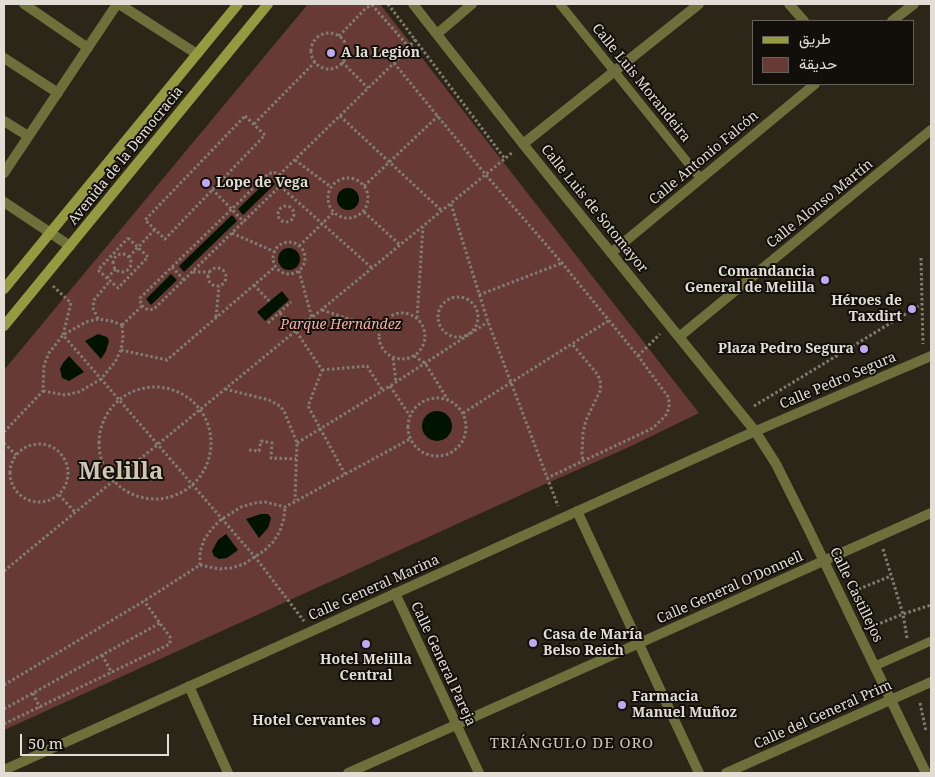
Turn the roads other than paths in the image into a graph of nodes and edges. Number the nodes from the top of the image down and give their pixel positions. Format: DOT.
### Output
graph roads {
  1 [pos="24,4"];
  2 [pos="118,4"];
  3 [pos="238,4"];
  4 [pos="268,4"];
  5 [pos="413,4"];
  6 [pos="472,4"];
  7 [pos="560,4"];
  8 [pos="699,4"];
  9 [pos="790,4"];
  10 [pos="914,4"];
  11 [pos="803,20"];
  12 [pos="893,20"];
  13 [pos="437,34"];
  14 [pos="88,48"];
  15 [pos="197,54"];
  16 [pos="4,58"];
  17 [pos="615,71"];
  18 [pos="814,85"];
  19 [pos="58,93"];
  20 [pos="4,121"];
  21 [pos="931,130"];
  22 [pos="28,136"];
  23 [pos="523,144"];
  24 [pos="4,173"];
  25 [pos="701,179"];
  26 [pos="4,202"];
  27 [pos="50,233"];
  28 [pos="70,246"];
  29 [pos="611,253"];
  30 [pos="4,289"];
  31 [pos="4,326"];
  32 [pos="679,337"];
  33 [pos="927,358"];
  34 [pos="755,431"];
  35 [pos="577,511"];
  36 [pos="931,513"];
  37 [pos="824,562"];
  38 [pos="395,593"];
  39 [pos="931,640"];
  40 [pos="639,644"];
  41 [pos="875,666"];
  42 [pos="931,682"];
  43 [pos="189,686"];
  44 [pos="892,700"];
  45 [pos="456,725"];
  46 [pos="4,770"];
  47 [pos="228,773"];
  48 [pos="348,773"];
  49 [pos="479,773"];
  50 [pos="699,773"];
  51 [pos="726,773"];
  52 [pos="926,773"];
  1 -- 14 [label="street"];
  2 -- 14 [label="street"];
  2 -- 15 [label="street"];
  3 -- 15 [label="main road, Avenida de la Democracia"];
  4 -- 28 [label="main road, Avenida de la Democracia"];
  5 -- 13 [label="street, Calle Luis de Sotomayor"];
  6 -- 13 [label="street"];
  7 -- 17 [label="lane, Calle Luis Morandeira"];
  8 -- 17 [label="street"];
  9 -- 11 [label="street"];
  10 -- 12 [label="street"];
  13 -- 23 [label="street, Calle Luis de Sotomayor"];
  14 -- 19 [label="street"];
  15 -- 27 [label="main road, Avenida de la Democracia"];
  16 -- 19 [label="street"];
  17 -- 23 [label="street"];
  17 -- 25 [label="lane, Calle Luis Morandeira"];
  18 -- 25 [label="street, Calle Antonio Falcón"];
  19 -- 22 [label="street"];
  20 -- 22 [label="street"];
  21 -- 32 [label="street, Calle Alonso Martín"];
  22 -- 24 [label="street"];
  23 -- 29 [label="street, Calle Luis de Sotomayor"];
  25 -- 29 [label="street, Calle Antonio Falcón"];
  26 -- 27 [label="street"];
  27 -- 28 [label="street"];
  27 -- 30 [label="main road, Avenida de la Democracia"];
  28 -- 31 [label="main road, Avenida de la Democracia"];
  29 -- 32 [label="street, Calle Luis de Sotomayor"];
  32 -- 34 [label="street, Calle Luis de Sotomayor"];
  33 -- 34 [label="street, Calle Pedro Segura"];
  34 -- 35 [label="street, Calle General Marina"];
  34 -- 37 [label="street, Calle Castillejos"];
  35 -- 38 [label="street, Calle General Marina"];
  35 -- 40 [label="street"];
  36 -- 37 [label="street, Calle General O'Donnell"];
  37 -- 40 [label="street, Calle General O'Donnell"];
  37 -- 41 [label="street, Calle Castillejos"];
  38 -- 43 [label="street, Calle General Marina"];
  38 -- 45 [label="street, Calle General Pareja"];
  39 -- 41 [label="lane"];
  40 -- 45 [label="street, Calle General O'Donnell"];
  40 -- 50 [label="street"];
  41 -- 44 [label="street, Calle Castillejos"];
  42 -- 44 [label="street, Calle del General Prim"];
  43 -- 46 [label="street, Calle General Marina"];
  43 -- 47 [label="street"];
  44 -- 51 [label="street, Calle del General Prim"];
  44 -- 52 [label="street, Calle Castillejos"];
  45 -- 48 [label="street, Calle General O'Donnell"];
  45 -- 49 [label="street, Calle General Pareja"];
}
